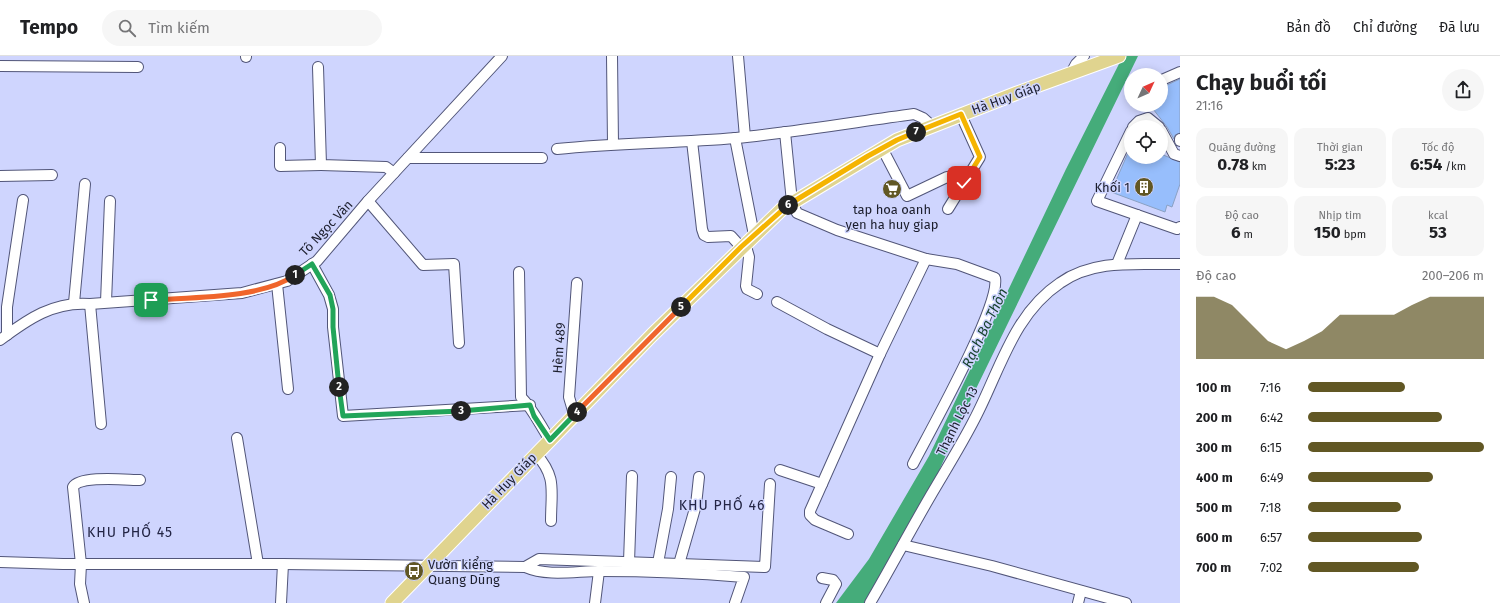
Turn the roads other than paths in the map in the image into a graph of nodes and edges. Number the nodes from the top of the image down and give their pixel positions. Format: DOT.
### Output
graph roads {
  1 [pos="502,56"];
  2 [pos="612,56"];
  3 [pos="738,56"];
  4 [pos="1119,56"];
  5 [pos="1085,62"];
  6 [pos="0,66"];
  7 [pos="138,68"];
  8 [pos="318,68"];
  9 [pos="1180,72"];
  10 [pos="1168,77"];
  11 [pos="961,114"];
  12 [pos="932,126"];
  13 [pos="785,132"];
  14 [pos="740,137"];
  15 [pos="692,141"];
  16 [pos="1168,143"];
  17 [pos="613,144"];
  18 [pos="1124,145"];
  19 [pos="280,148"];
  20 [pos="882,148"];
  21 [pos="557,149"];
  22 [pos="1180,156"];
  23 [pos="408,158"];
  24 [pos="542,158"];
  25 [pos="321,165"];
  26 [pos="394,173"];
  27 [pos="0,176"];
  28 [pos="52,176"];
  29 [pos="947,177"];
  30 [pos="85,184"];
  31 [pos="23,200"];
  32 [pos="110,201"];
  33 [pos="368,201"];
  34 [pos="792,202"];
  35 [pos="948,209"];
  36 [pos="1137,215"];
  37 [pos="1180,227"];
  38 [pos="747,242"];
  39 [pos="926,259"];
  40 [pos="312,264"];
  41 [pos="1117,264"];
  42 [pos="1180,264"];
  43 [pos="519,272"];
  44 [pos="577,283"];
  45 [pos="277,284"];
  46 [pos="757,294"];
  47 [pos="74,302"];
  48 [pos="106,302"];
  49 [pos="777,302"];
  50 [pos="90,304"];
  51 [pos="3,317"];
  52 [pos="4,337"];
  53 [pos="459,343"];
  54 [pos="880,354"];
  55 [pos="288,388"];
  56 [pos="530,405"];
  57 [pos="574,414"];
  58 [pos="101,424"];
  59 [pos="237,438"];
  60 [pos="550,440"];
  61 [pos="536,454"];
  62 [pos="913,464"];
  63 [pos="780,470"];
  64 [pos="632,476"];
  65 [pos="699,476"];
  66 [pos="671,477"];
  67 [pos="140,480"];
  68 [pos="770,484"];
  69 [pos="822,484"];
  70 [pos="551,521"];
  71 [pos="848,534"];
  72 [pos="903,545"];
  73 [pos="0,562"];
  74 [pos="629,562"];
  75 [pos="658,563"];
  76 [pos="81,564"];
  77 [pos="258,564"];
  78 [pos="283,564"];
  79 [pos="679,564"];
  80 [pos="427,565"];
  81 [pos="525,567"];
  82 [pos="599,571"];
  83 [pos="822,578"];
  84 [pos="1081,591"];
  85 [pos="84,603"];
  86 [pos="281,603"];
  87 [pos="392,603"];
  88 [pos="595,603"];
  89 [pos="735,603"];
  90 [pos="826,603"];
  91 [pos="870,603"];
  92 [pos="1078,603"];
  93 [pos="1126,603"];
  1 -- 23 [label="street, Tô Ngọc Vân"];
  2 -- 17 [label="street"];
  3 -- 14 [label="street"];
  4 -- 5 [label="main road, Hà Huy Giáp"];
  5 -- 11 [label="main road, Hà Huy Giáp"];
  6 -- 7 [label="street"];
  8 -- 25 [label="street"];
  9 -- 10 [label="street"];
  11 -- 12 [label="main road, Hà Huy Giáp"];
  11 -- 35 [label="street"];
  12 -- 13 [label="street"];
  12 -- 20 [label="main road, Hà Huy Giáp"];
  13 -- 14 [label="street"];
  13 -- 34 [label="street"];
  14 -- 15 [label="street"];
  14 -- 38 [label="street"];
  15 -- 17 [label="street"];
  15 -- 38 [label="street"];
  16 -- 22 [label="street"];
  17 -- 21 [label="street"];
  18 -- 36 [label="street"];
  19 -- 25 [label="street"];
  20 -- 29 [label="street"];
  20 -- 34 [label="main road, Hà Huy Giáp"];
  23 -- 24 [label="street"];
  23 -- 26 [label="street, Tô Ngọc Vân"];
  25 -- 26 [label="street"];
  26 -- 33 [label="street, Tô Ngọc Vân"];
  27 -- 28 [label="street"];
  30 -- 47 [label="street"];
  31 -- 51 [label="street"];
  32 -- 48 [label="street"];
  33 -- 40 [label="street, Tô Ngọc Vân"];
  33 -- 53 [label="street"];
  34 -- 38 [label="main road, Hà Huy Giáp"];
  34 -- 39 [label="street"];
  36 -- 37 [label="street"];
  36 -- 41 [label="street"];
  38 -- 46 [label="street"];
  38 -- 57 [label="main road, Hà Huy Giáp"];
  39 -- 54 [label="street"];
  39 -- 62 [label="street"];
  40 -- 45 [label="street, Tô Ngọc Vân"];
  40 -- 56 [label="street"];
  41 -- 42 [label="street, Thạnh Lộc 13"];
  41 -- 72 [label="street, Thạnh Lộc 13"];
  43 -- 56 [label="street"];
  44 -- 57 [label="street, Hèm 489"];
  45 -- 48 [label="street, Tô Ngọc Vân"];
  45 -- 55 [label="street"];
  47 -- 50 [label="street, Tô Ngọc Vân"];
  47 -- 52 [label="street, Tô Ngọc Vân"];
  48 -- 50 [label="street, Tô Ngọc Vân"];
  49 -- 54 [label="street"];
  50 -- 58 [label="street"];
  51 -- 52 [label="street"];
  54 -- 69 [label="street"];
  56 -- 60 [label="street"];
  57 -- 60 [label="main road, Hà Huy Giáp"];
  59 -- 77 [label="street"];
  60 -- 61 [label="main road, Hà Huy Giáp"];
  61 -- 70 [label="street"];
  61 -- 80 [label="main road, Hà Huy Giáp"];
  63 -- 69 [label="street"];
  64 -- 74 [label="street"];
  65 -- 79 [label="street"];
  66 -- 75 [label="street"];
  67 -- 76 [label="street"];
  68 -- 79 [label="street"];
  69 -- 71 [label="street"];
  72 -- 84 [label="street"];
  72 -- 91 [label="street, Thạnh Lộc 13"];
  73 -- 76 [label="street"];
  74 -- 75 [label="street"];
  74 -- 81 [label="street"];
  75 -- 79 [label="street"];
  76 -- 77 [label="street"];
  76 -- 85 [label="street"];
  77 -- 78 [label="street"];
  78 -- 80 [label="street"];
  78 -- 86 [label="street"];
  80 -- 81 [label="street"];
  80 -- 87 [label="main road, Hà Huy Giáp"];
  81 -- 82 [label="street"];
  82 -- 88 [label="street"];
  82 -- 89 [label="street"];
  83 -- 90 [label="street"];
  84 -- 92 [label="street"];
  84 -- 93 [label="street"];
}
